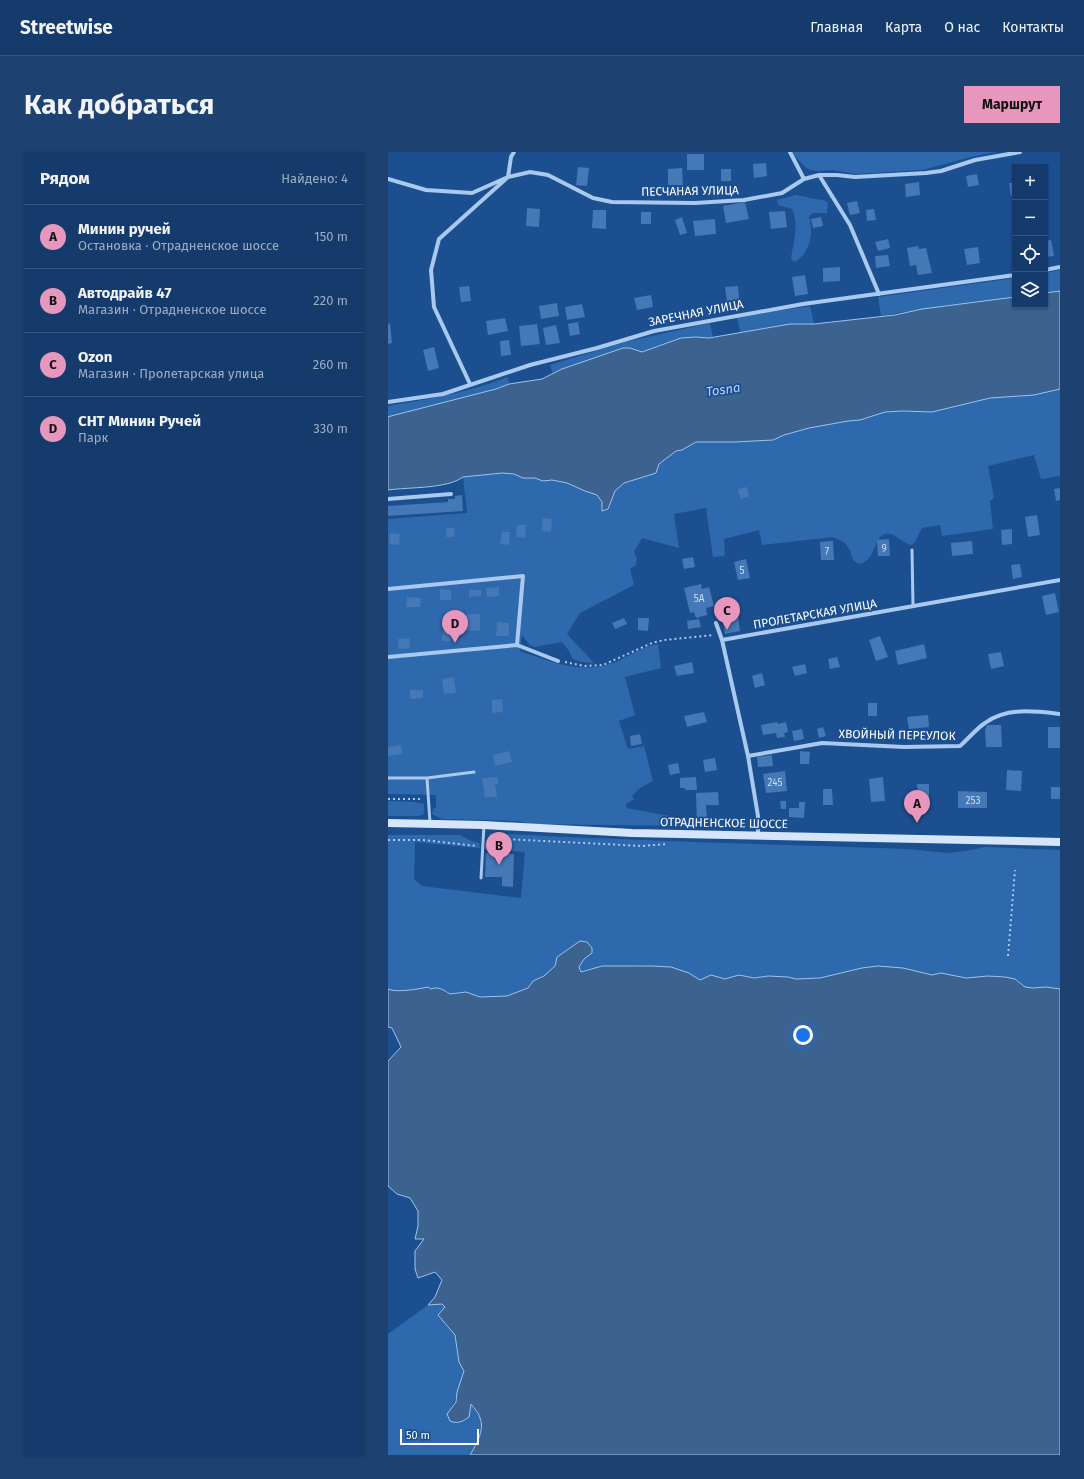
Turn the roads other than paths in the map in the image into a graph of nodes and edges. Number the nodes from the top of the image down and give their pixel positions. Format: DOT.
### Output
graph roads {
  1 [pos="514,152"];
  2 [pos="790,152"];
  3 [pos="1020,152"];
  4 [pos="819,175"];
  5 [pos="508,177"];
  6 [pos="388,179"];
  7 [pos="804,179"];
  8 [pos="1060,267"];
  9 [pos="1048,269"];
  10 [pos="1012,274"];
  11 [pos="879,294"];
  12 [pos="470,384"];
  13 [pos="388,402"];
  14 [pos="451,494"];
  15 [pos="388,499"];
  16 [pos="912,550"];
  17 [pos="1060,580"];
  18 [pos="388,589"];
  19 [pos="913,607"];
  20 [pos="716,623"];
  21 [pos="722,640"];
  22 [pos="516,645"];
  23 [pos="388,657"];
  24 [pos="558,661"];
  25 [pos="1060,714"];
  26 [pos="748,756"];
  27 [pos="474,772"];
  28 [pos="388,778"];
  29 [pos="427,778"];
  30 [pos="388,823"];
  31 [pos="430,823"];
  32 [pos="484,825"];
  33 [pos="758,835"];
  34 [pos="1060,842"];
  35 [pos="481,878"];
  1 -- 5 [label="street"];
  2 -- 7 [label="street"];
  3 -- 4 [label="street, ПЕСЧАНАЯ УЛИЦА"];
  4 -- 7 [label="street, ПЕСЧАНАЯ УЛИЦА"];
  4 -- 11 [label="street"];
  5 -- 6 [label="street, ПЕСЧАНАЯ УЛИЦА"];
  5 -- 7 [label="street, ПЕСЧАНАЯ УЛИЦА"];
  5 -- 12 [label="street"];
  8 -- 9 [label="street"];
  10 -- 11 [label="street, ЗАРЕЧНАЯ УЛИЦА"];
  11 -- 12 [label="street, ЗАРЕЧНАЯ УЛИЦА"];
  12 -- 13 [label="street, ЗАРЕЧНАЯ УЛИЦА"];
  14 -- 15 [label="street"];
  16 -- 19 [label="lane"];
  17 -- 19 [label="street, ПРОЛЕТАРСКАЯ УЛИЦА"];
  18 -- 22 [label="street"];
  19 -- 21 [label="street, ПРОЛЕТАРСКАЯ УЛИЦА"];
  20 -- 21 [label="street"];
  21 -- 26 [label="street"];
  22 -- 23 [label="street"];
  22 -- 24 [label="street"];
  25 -- 26 [label="street, ХВОЙНЫЙ ПЕРЕУЛОК"];
  26 -- 33 [label="street"];
  27 -- 29 [label="lane"];
  28 -- 29 [label="lane"];
  29 -- 31 [label="lane"];
  30 -- 31 [label="main road, ОТРАДНЕНСКОЕ ШОССЕ"];
  31 -- 32 [label="main road, ОТРАДНЕНСКОЕ ШОССЕ"];
  32 -- 33 [label="main road, ОТРАДНЕНСКОЕ ШОССЕ"];
  32 -- 35 [label="lane"];
  33 -- 34 [label="main road, ОТРАДНЕНСКОЕ ШОССЕ"];
}
